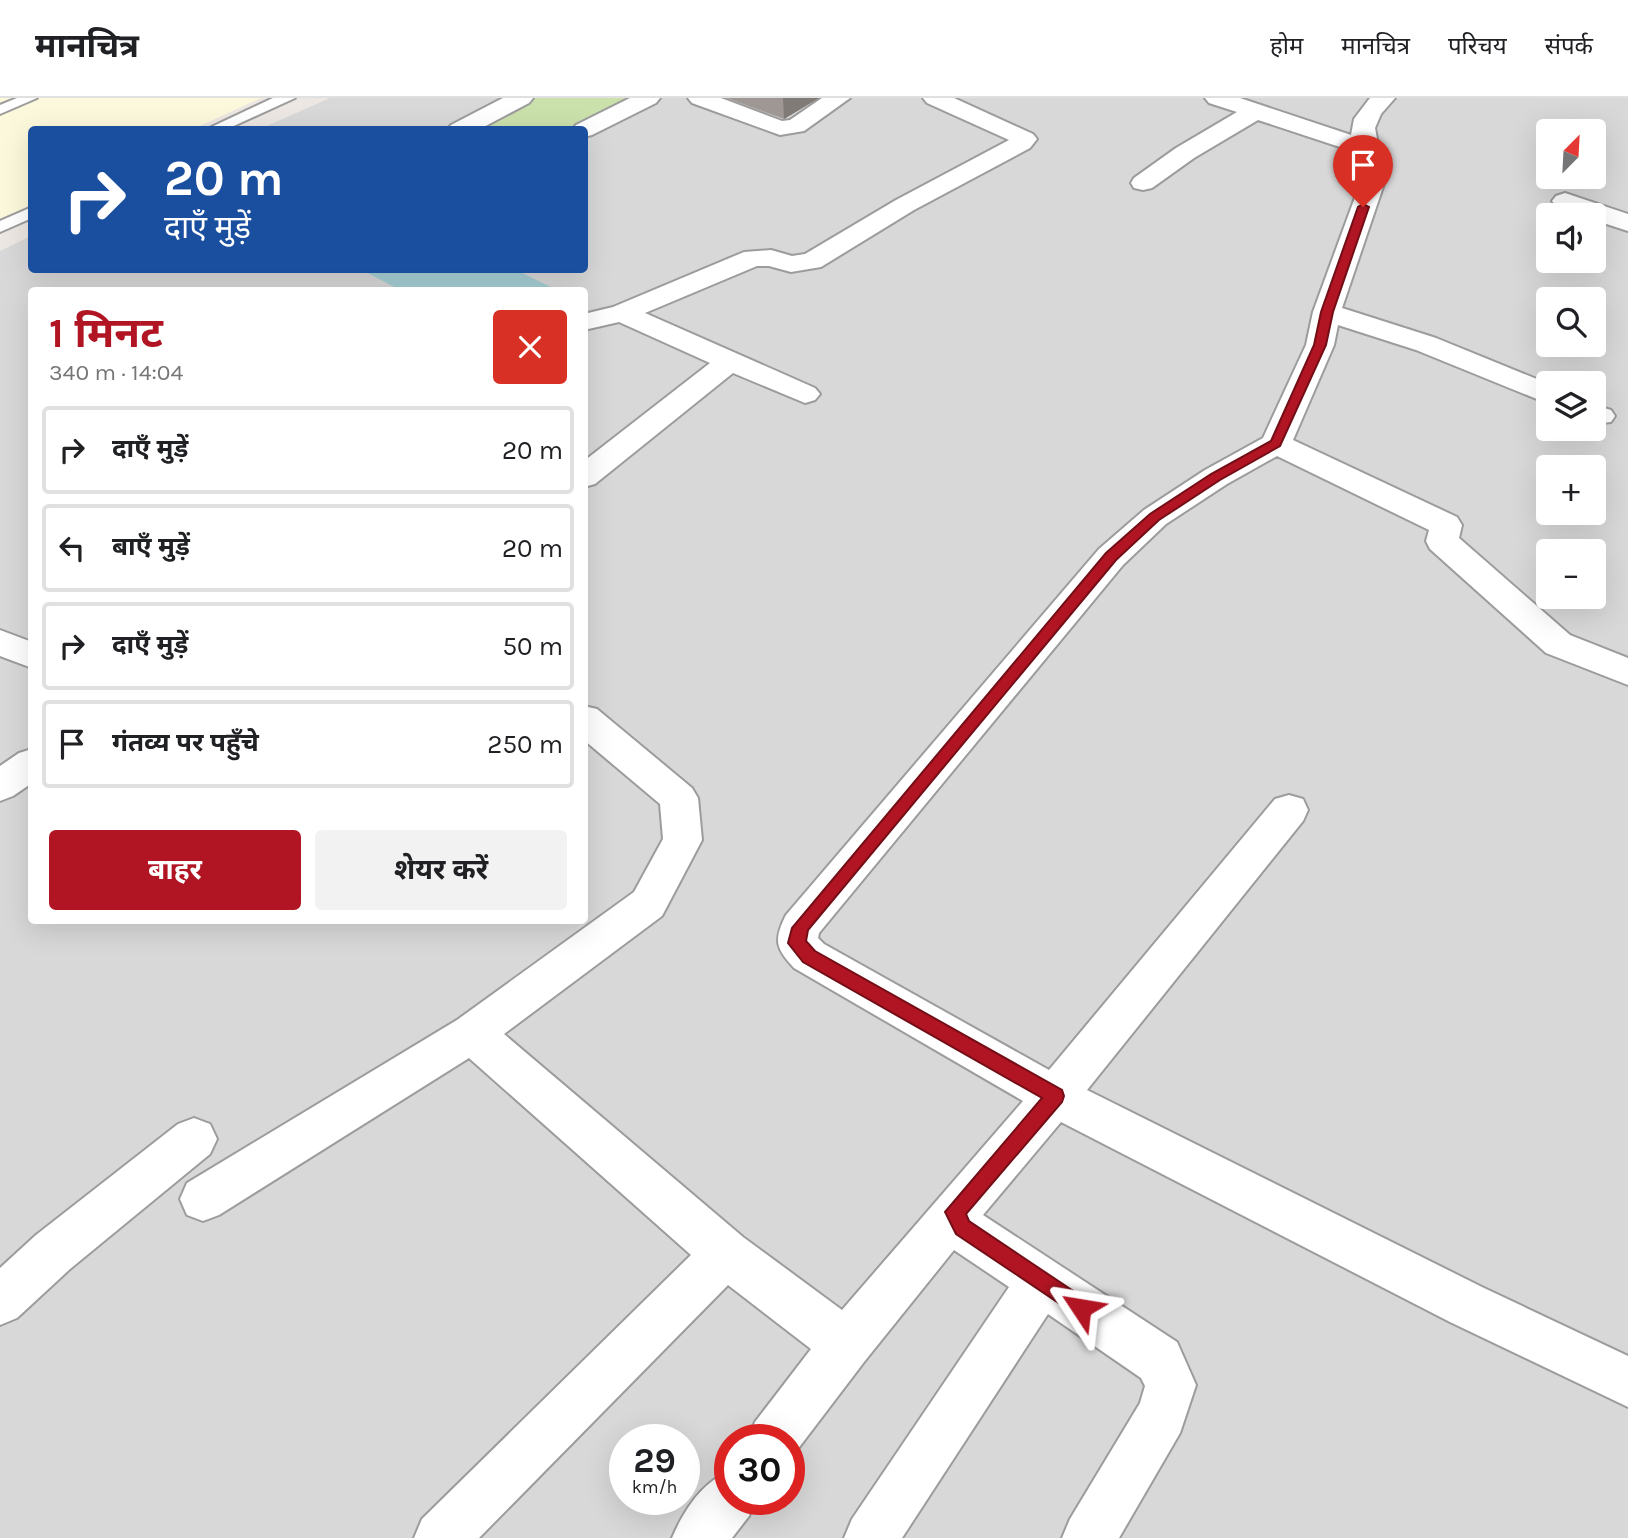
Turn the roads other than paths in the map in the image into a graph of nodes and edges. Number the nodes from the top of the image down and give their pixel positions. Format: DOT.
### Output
graph roads {
  1 [pos="30,98"];
  2 [pos="288,98"];
  3 [pos="521,98"];
  4 [pos="648,98"];
  5 [pos="700,98"];
  6 [pos="838,98"];
  7 [pos="934,98"];
  8 [pos="1217,98"];
  9 [pos="1383,98"];
  10 [pos="0,110"];
  11 [pos="1256,111"];
  12 [pos="220,126"];
  13 [pos="467,126"];
  14 [pos="588,128"];
  15 [pos="1366,148"];
  16 [pos="1143,183"];
  17 [pos="1565,201"];
  18 [pos="28,214"];
  19 [pos="1628,223"];
  20 [pos="0,227"];
  21 [pos="1327,312"];
  22 [pos="622,313"];
  23 [pos="588,321"];
  24 [pos="729,362"];
  25 [pos="1536,390"];
  26 [pos="805,394"];
  27 [pos="1276,443"];
  28 [pos="588,474"];
  29 [pos="0,642"];
  30 [pos="28,654"];
  31 [pos="1628,672"];
  32 [pos="588,722"];
  33 [pos="28,767"];
  34 [pos="0,786"];
  35 [pos="1289,810"];
  36 [pos="472,1033"];
  37 [pos="1055,1096"];
  38 [pos="194,1139"];
  39 [pos="203,1199"];
  40 [pos="955,1212"];
  41 [pos="726,1254"];
  42 [pos="1041,1282"];
  43 [pos="0,1301"];
  44 [pos="846,1344"];
  45 [pos="1628,1382"];
  46 [pos="785,1424"];
  47 [pos="716,1515"];
  48 [pos="442,1538"];
  49 [pos="699,1538"];
  50 [pos="871,1538"];
  51 [pos="1089,1538"];
  1 -- 10 [label="lane"];
  2 -- 12 [label="lane"];
  3 -- 13 [label="street"];
  4 -- 14 [label="street"];
  5 -- 6 [label="street"];
  7 -- 22 [label="street"];
  8 -- 11 [label="street"];
  9 -- 15 [label="street"];
  11 -- 15 [label="street"];
  11 -- 16 [label="street"];
  15 -- 21 [label="street"];
  17 -- 19 [label="street"];
  18 -- 20 [label="lane"];
  21 -- 25 [label="street"];
  21 -- 27 [label="street"];
  22 -- 23 [label="street"];
  22 -- 24 [label="street"];
  24 -- 26 [label="street"];
  24 -- 28 [label="street"];
  27 -- 31 [label="street"];
  27 -- 37 [label="street"];
  29 -- 30 [label="street"];
  32 -- 36 [label="street"];
  33 -- 34 [label="street"];
  35 -- 37 [label="street"];
  36 -- 39 [label="street"];
  36 -- 41 [label="street"];
  37 -- 40 [label="street"];
  37 -- 45 [label="street"];
  38 -- 43 [label="street"];
  40 -- 42 [label="street"];
  40 -- 44 [label="street"];
  41 -- 44 [label="street"];
  41 -- 48 [label="street"];
  42 -- 50 [label="street"];
  42 -- 51 [label="street"];
  44 -- 46 [label="street"];
  47 -- 49 [label="street"];
}
